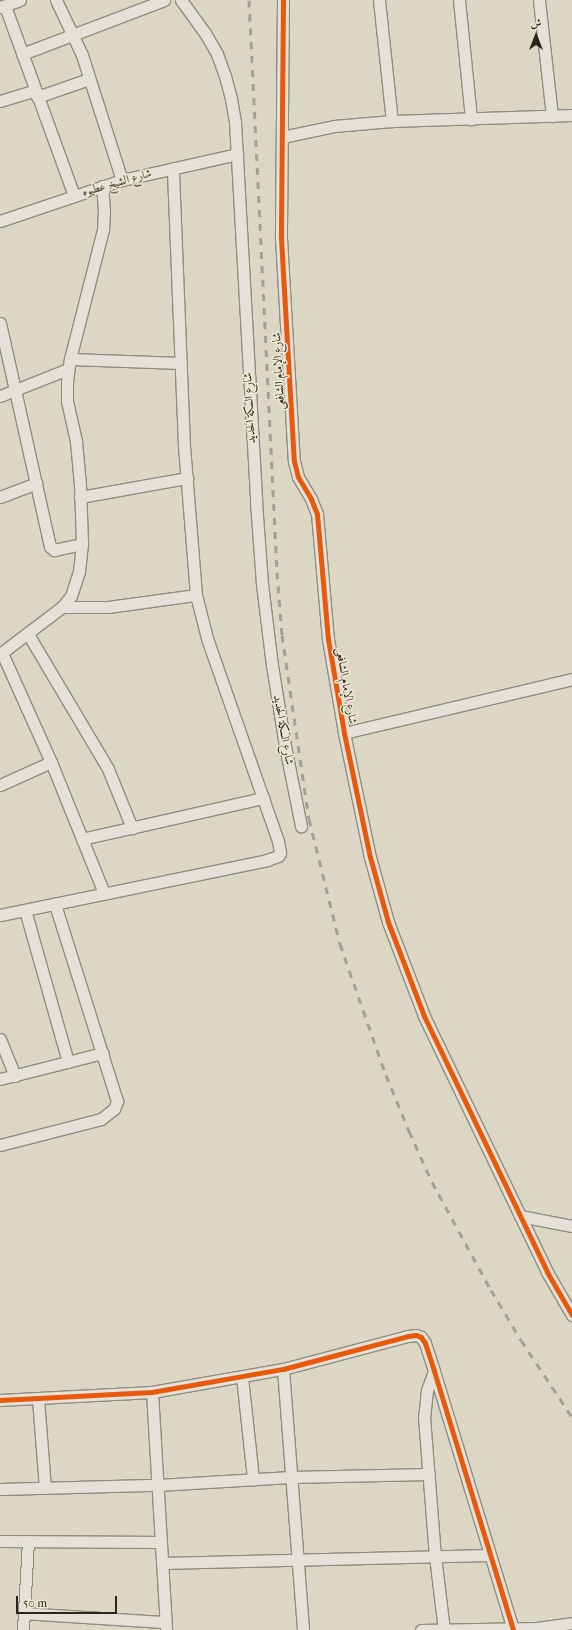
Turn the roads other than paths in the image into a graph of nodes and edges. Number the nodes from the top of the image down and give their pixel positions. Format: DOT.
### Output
graph roads {
  1 [pos="20,0"];
  2 [pos="56,0"];
  3 [pos="164,0"];
  4 [pos="181,0"];
  5 [pos="283,0"];
  6 [pos="380,0"];
  7 [pos="459,0"];
  8 [pos="539,0"];
  9 [pos="2,7"];
  10 [pos="73,35"];
  11 [pos="22,54"];
  12 [pos="89,79"];
  13 [pos="36,94"];
  14 [pos="0,101"];
  15 [pos="572,115"];
  16 [pos="552,116"];
  17 [pos="471,119"];
  18 [pos="392,121"];
  19 [pos="282,137"];
  20 [pos="237,154"];
  21 [pos="173,168"];
  22 [pos="122,180"];
  23 [pos="102,186"];
  24 [pos="74,196"];
  25 [pos="0,221"];
  26 [pos="0,323"];
  27 [pos="181,363"];
  28 [pos="69,364"];
  29 [pos="16,390"];
  30 [pos="0,396"];
  31 [pos="187,478"];
  32 [pos="36,483"];
  33 [pos="0,497"];
  34 [pos="80,497"];
  35 [pos="82,544"];
  36 [pos="196,595"];
  37 [pos="62,608"];
  38 [pos="28,634"];
  39 [pos="1,654"];
  40 [pos="572,679"];
  41 [pos="344,734"];
  42 [pos="52,762"];
  43 [pos="0,785"];
  44 [pos="263,798"];
  45 [pos="301,826"];
  46 [pos="132,828"];
  47 [pos="82,839"];
  48 [pos="104,894"];
  49 [pos="55,904"];
  50 [pos="25,910"];
  51 [pos="0,916"];
  52 [pos="0,1039"];
  53 [pos="103,1053"];
  54 [pos="68,1062"];
  55 [pos="15,1076"];
  56 [pos="0,1079"];
  57 [pos="0,1145"];
  58 [pos="520,1216"];
  59 [pos="572,1226"];
  60 [pos="572,1315"];
  61 [pos="283,1369"];
  62 [pos="434,1371"];
  63 [pos="242,1377"];
  64 [pos="152,1392"];
  65 [pos="38,1399"];
  66 [pos="0,1400"];
  67 [pos="429,1474"];
  68 [pos="291,1476"];
  69 [pos="253,1479"];
  70 [pos="158,1485"];
  71 [pos="45,1488"];
  72 [pos="0,1489"];
  73 [pos="0,1541"];
  74 [pos="28,1541"];
  75 [pos="161,1542"];
  76 [pos="490,1555"];
  77 [pos="436,1556"];
  78 [pos="298,1560"];
  79 [pos="162,1563"];
  80 [pos="24,1613"];
  81 [pos="572,1623"];
  82 [pos="166,1626"];
  83 [pos="513,1629"];
  84 [pos="23,1630"];
  85 [pos="303,1630"];
  86 [pos="421,1630"];
  87 [pos="444,1630"];
  1 -- 9 [label="street"];
  2 -- 10 [label="street"];
  3 -- 10 [label="street"];
  4 -- 20 [label="street, شارع السكة الحديد"];
  5 -- 19 [label="street, شارع الإمام الشافعى"];
  6 -- 18 [label="street"];
  7 -- 17 [label="street"];
  8 -- 16 [label="street"];
  9 -- 11 [label="street"];
  10 -- 11 [label="street"];
  10 -- 12 [label="street"];
  11 -- 13 [label="street"];
  12 -- 13 [label="street"];
  12 -- 22 [label="street"];
  13 -- 14 [label="street"];
  13 -- 24 [label="street"];
  15 -- 16 [label="street"];
  16 -- 17 [label="street"];
  17 -- 18 [label="street"];
  18 -- 19 [label="street"];
  19 -- 41 [label="street, شارع الإمام الشافعى"];
  20 -- 21 [label="street, شارع الشيخ عطيوه"];
  20 -- 45 [label="street, شارع السكة الحديد"];
  21 -- 22 [label="street, شارع الشيخ عطيوه"];
  21 -- 27 [label="street"];
  22 -- 23 [label="street, شارع الشيخ عطيوه"];
  23 -- 24 [label="street, شارع الشيخ عطيوه"];
  23 -- 28 [label="street"];
  24 -- 25 [label="street, شارع الشيخ عطيوه"];
  26 -- 29 [label="street"];
  27 -- 28 [label="street"];
  27 -- 31 [label="street"];
  28 -- 29 [label="street"];
  28 -- 34 [label="street"];
  29 -- 30 [label="street"];
  29 -- 32 [label="street"];
  31 -- 34 [label="street"];
  31 -- 36 [label="street"];
  32 -- 33 [label="street"];
  32 -- 35 [label="street"];
  34 -- 35 [label="street"];
  35 -- 37 [label="street"];
  36 -- 37 [label="street"];
  36 -- 44 [label="street"];
  37 -- 38 [label="street"];
  38 -- 39 [label="street"];
  38 -- 46 [label="street"];
  39 -- 42 [label="street"];
  40 -- 41 [label="street"];
  41 -- 58 [label="street, شارع الإمام الشافعى"];
  42 -- 43 [label="street"];
  42 -- 47 [label="street"];
  44 -- 46 [label="street"];
  44 -- 48 [label="street"];
  46 -- 47 [label="street"];
  47 -- 48 [label="street"];
  48 -- 49 [label="street"];
  49 -- 50 [label="street"];
  49 -- 53 [label="street"];
  50 -- 51 [label="street"];
  50 -- 54 [label="street"];
  52 -- 55 [label="street"];
  53 -- 54 [label="street"];
  53 -- 57 [label="street"];
  54 -- 55 [label="street"];
  55 -- 56 [label="street"];
  58 -- 59 [label="street"];
  58 -- 60 [label="street, شارع الإمام الشافعى"];
  61 -- 62 [label="street"];
  61 -- 63 [label="street"];
  61 -- 68 [label="street"];
  62 -- 67 [label="street"];
  62 -- 76 [label="street"];
  63 -- 64 [label="street"];
  63 -- 69 [label="street"];
  64 -- 65 [label="street"];
  64 -- 70 [label="street"];
  65 -- 66 [label="street"];
  65 -- 71 [label="street"];
  67 -- 68 [label="street"];
  67 -- 77 [label="street"];
  68 -- 69 [label="street"];
  68 -- 78 [label="street"];
  69 -- 70 [label="street"];
  70 -- 71 [label="street"];
  70 -- 75 [label="street"];
  71 -- 72 [label="street"];
  73 -- 74 [label="street"];
  74 -- 75 [label="street"];
  74 -- 80 [label="street"];
  75 -- 79 [label="street"];
  76 -- 77 [label="street"];
  76 -- 83 [label="street"];
  77 -- 78 [label="street"];
  77 -- 87 [label="street"];
  78 -- 79 [label="street"];
  78 -- 85 [label="street"];
  79 -- 82 [label="street"];
  80 -- 82 [label="street"];
  80 -- 84 [label="street"];
  81 -- 83 [label="street"];
  83 -- 87 [label="street"];
  86 -- 87 [label="street"];
}
